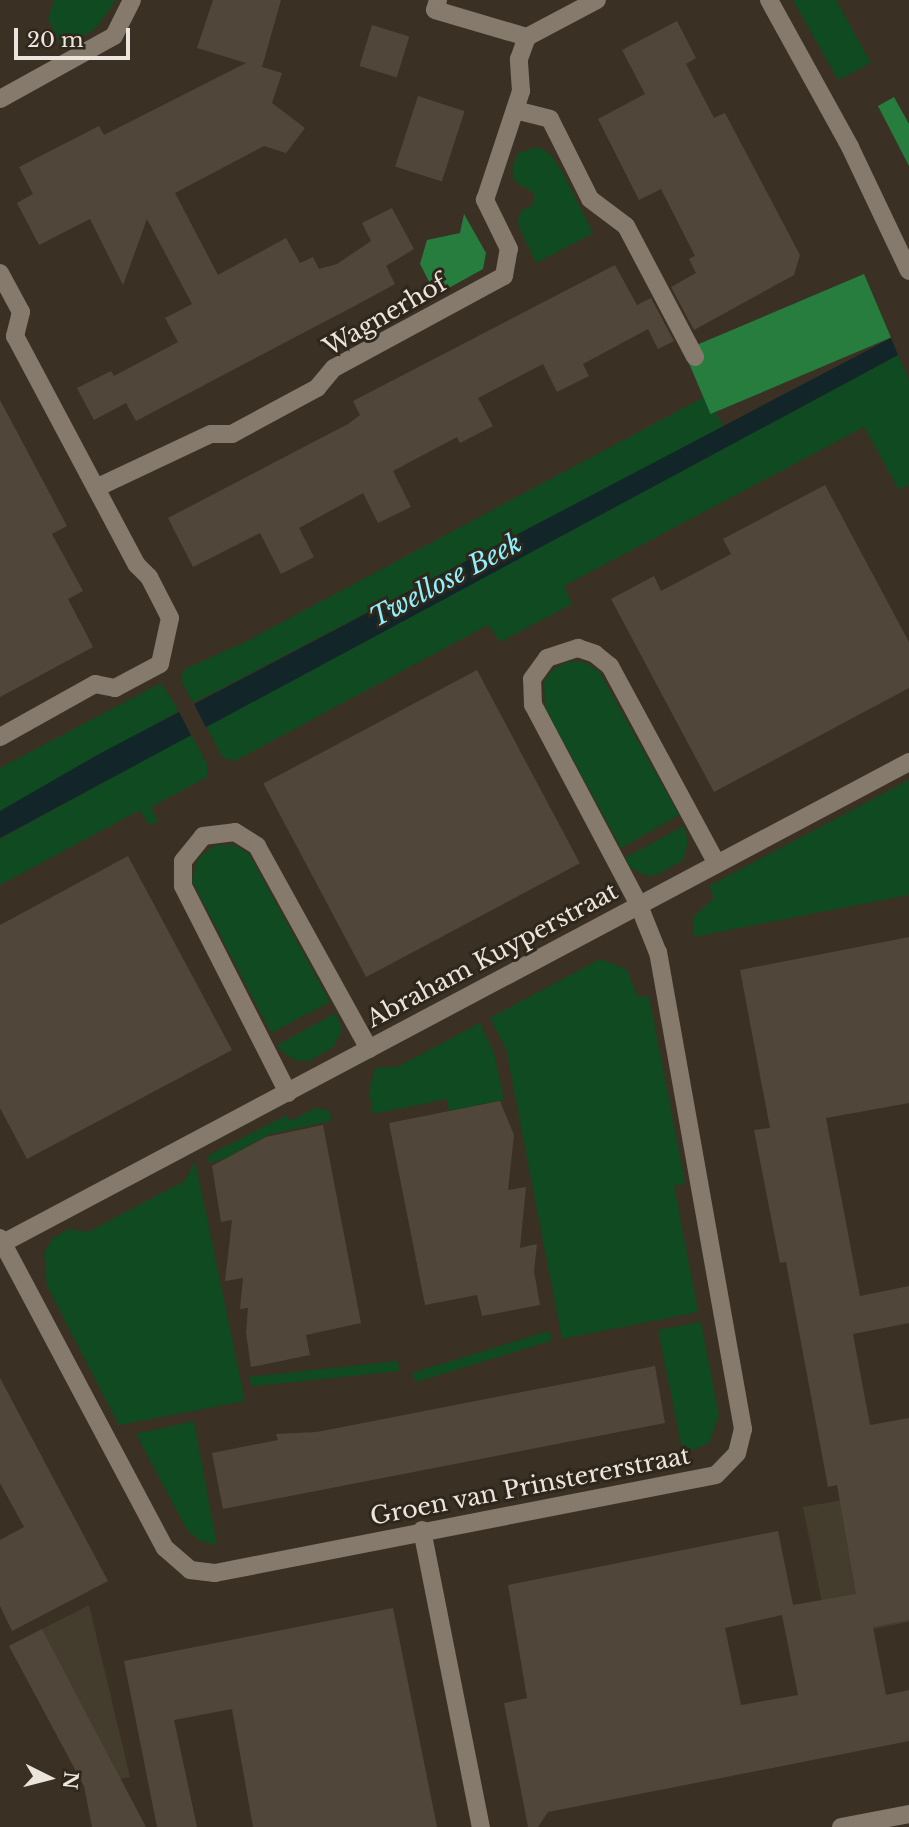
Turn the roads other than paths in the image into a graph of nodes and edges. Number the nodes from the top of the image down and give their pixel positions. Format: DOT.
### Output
graph roads {
  1 [pos="132,0"];
  2 [pos="438,0"];
  3 [pos="597,0"];
  4 [pos="769,0"];
  5 [pos="527,37"];
  6 [pos="0,99"];
  7 [pos="515,110"];
  8 [pos="909,271"];
  9 [pos="0,273"];
  10 [pos="695,357"];
  11 [pos="96,488"];
  12 [pos="0,737"];
  13 [pos="909,762"];
  14 [pos="716,862"];
  15 [pos="638,904"];
  16 [pos="369,1049"];
  17 [pos="288,1093"];
  18 [pos="1,1241"];
  19 [pos="422,1530"];
  20 [pos="909,1814"];
  21 [pos="481,1827"];
  22 [pos="843,1827"];
  1 -- 6 [label="street"];
  2 -- 5 [label="street"];
  3 -- 5 [label="street"];
  4 -- 8 [label="street"];
  5 -- 7 [label="street, Wagnerhof"];
  7 -- 10 [label="street"];
  7 -- 11 [label="street, Wagnerhof"];
  9 -- 11 [label="street"];
  11 -- 12 [label="street"];
  13 -- 14 [label="street, Abraham Kuyperstraat"];
  14 -- 15 [label="street, Abraham Kuyperstraat"];
  14 -- 15 [label="street, Abraham Kuyperstraat"];
  15 -- 16 [label="street, Abraham Kuyperstraat"];
  15 -- 19 [label="street, Groen van Prinstererstraat"];
  16 -- 17 [label="street, Abraham Kuyperstraat"];
  16 -- 17 [label="street, Abraham Kuyperstraat"];
  17 -- 18 [label="street, Abraham Kuyperstraat"];
  18 -- 19 [label="street, Groen van Prinstererstraat"];
  19 -- 21 [label="street"];
  20 -- 22 [label="street"];
}
